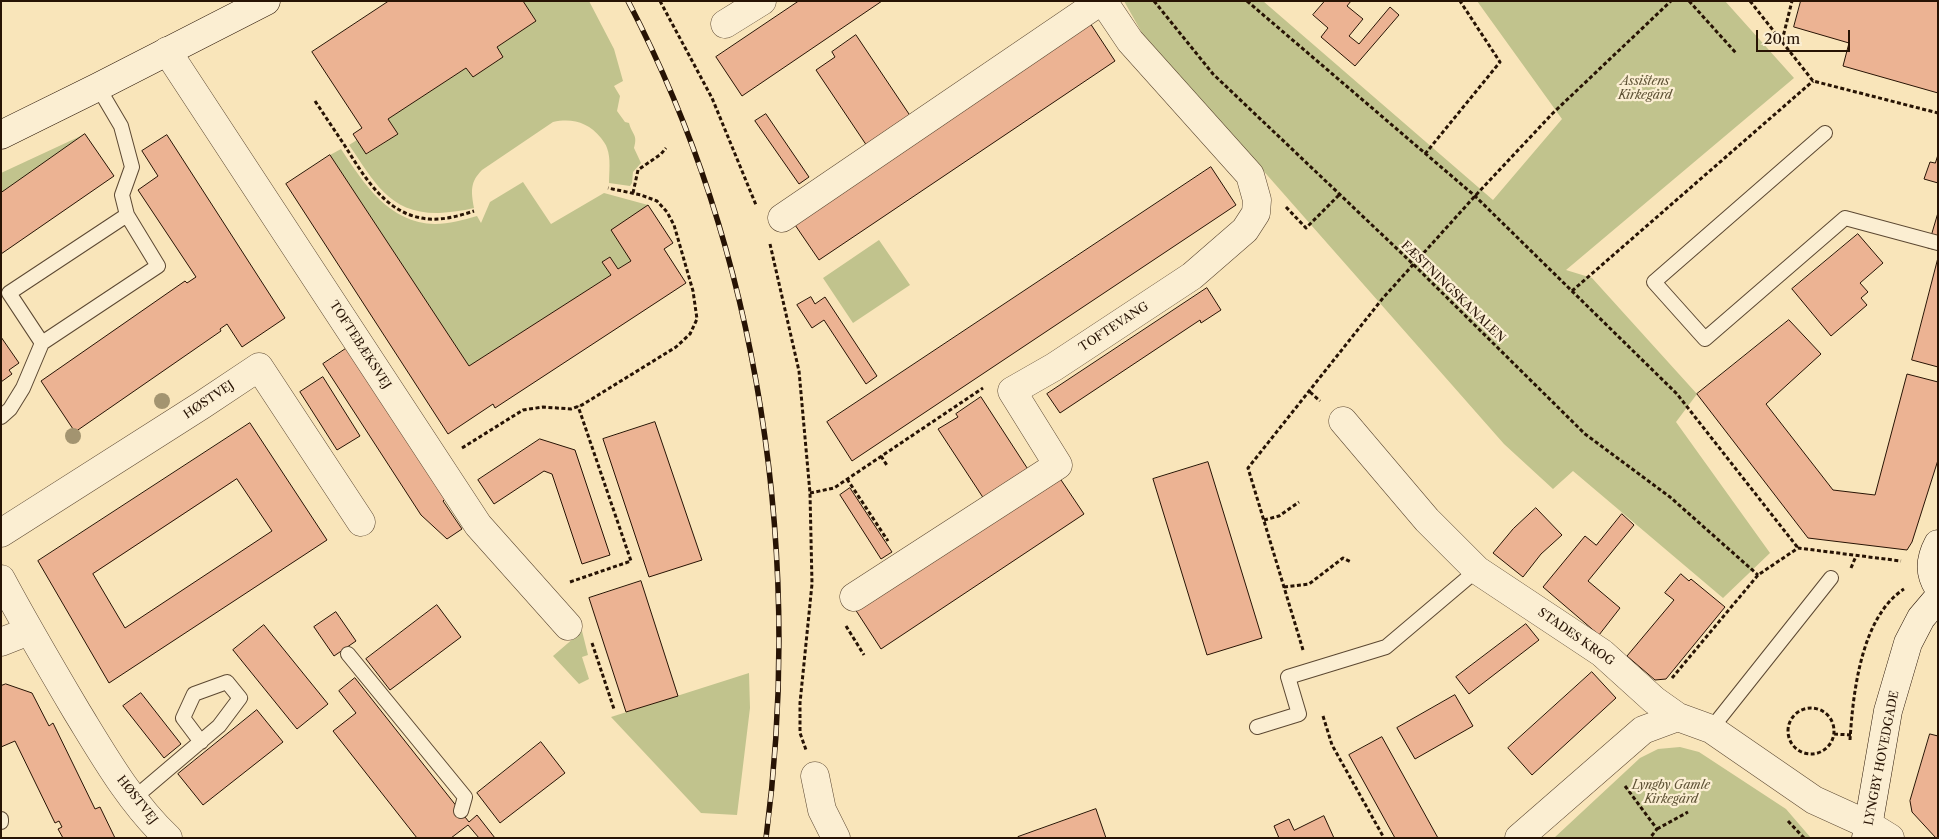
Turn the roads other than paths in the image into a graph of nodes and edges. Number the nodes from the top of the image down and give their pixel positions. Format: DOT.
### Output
graph roads {
  1 [pos="266,1"];
  2 [pos="762,1"];
  3 [pos="1102,1"];
  4 [pos="237,8"];
  5 [pos="725,24"];
  6 [pos="167,51"];
  7 [pos="98,87"];
  8 [pos="1825,133"];
  9 [pos="1,135"];
  10 [pos="127,215"];
  11 [pos="782,218"];
  12 [pos="1938,243"];
  13 [pos="42,343"];
  14 [pos="1,417"];
  15 [pos="1343,421"];
  16 [pos="361,522"];
  17 [pos="1,533"];
  18 [pos="1477,570"];
  19 [pos="1832,578"];
  20 [pos="1,580"];
  21 [pos="854,597"];
  22 [pos="1938,598"];
  23 [pos="568,626"];
  24 [pos="29,631"];
  25 [pos="1,642"];
  26 [pos="348,654"];
  27 [pos="1678,717"];
  28 [pos="1258,727"];
  29 [pos="1711,729"];
  30 [pos="201,742"];
  31 [pos="815,776"];
  32 [pos="133,799"];
  33 [pos="460,811"];
  34 [pos="1875,833"];
  35 [pos="168,838"];
  36 [pos="836,838"];
  37 [pos="1519,838"];
  1 -- 4 [label="street"];
  2 -- 5 [label="street"];
  3 -- 11 [label="street"];
  3 -- 21 [label="street, TOFTEVANG"];
  4 -- 6 [label="street"];
  6 -- 7 [label="street"];
  6 -- 23 [label="street, TOFTEBÆKSVEJ"];
  7 -- 9 [label="street"];
  7 -- 10 [label="lane"];
  8 -- 12 [label="lane"];
  10 -- 13 [label="lane"];
  10 -- 13 [label="lane"];
  13 -- 14 [label="lane"];
  15 -- 18 [label="street, STADES KROG"];
  16 -- 17 [label="street, HØSTVEJ"];
  18 -- 27 [label="street, STADES KROG"];
  18 -- 28 [label="lane"];
  19 -- 29 [label="lane"];
  20 -- 24 [label="street, HØSTVEJ"];
  22 -- 34 [label="street, LYNGBY HOVEDGADE"];
  24 -- 25 [label="street"];
  24 -- 32 [label="street, HØSTVEJ"];
  26 -- 33 [label="lane"];
  27 -- 29 [label="street, STADES KROG"];
  27 -- 37 [label="street"];
  29 -- 34 [label="street, STADES KROG"];
  30 -- 32 [label="lane"];
  31 -- 36 [label="street"];
  32 -- 35 [label="street, HØSTVEJ"];
}
